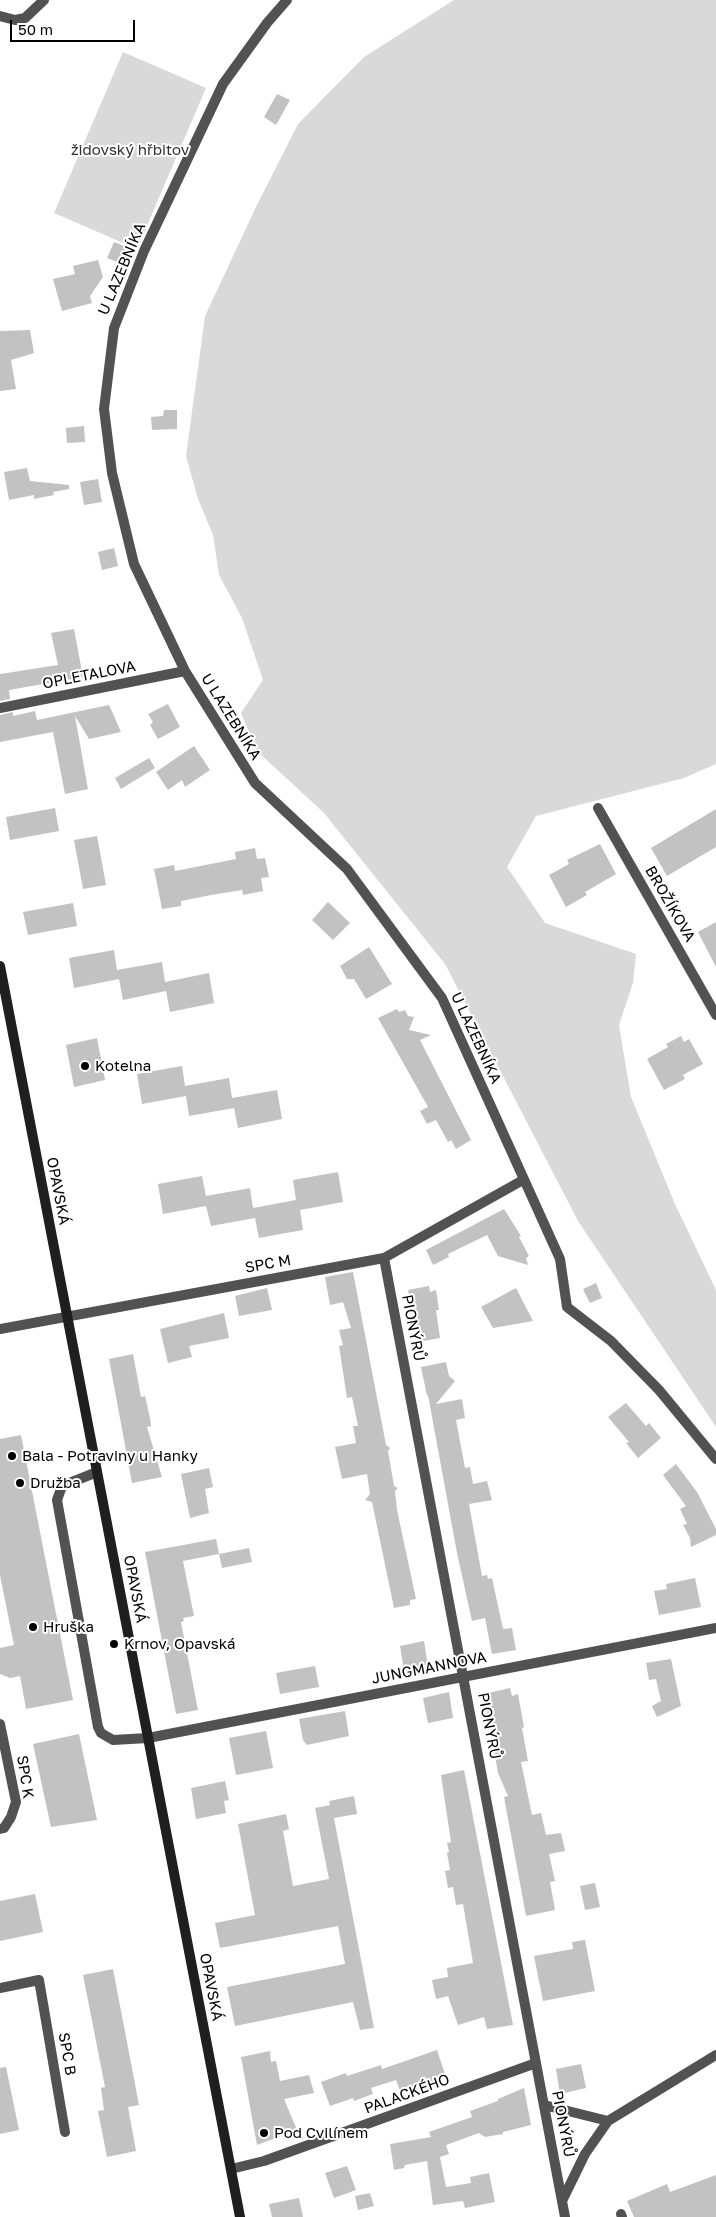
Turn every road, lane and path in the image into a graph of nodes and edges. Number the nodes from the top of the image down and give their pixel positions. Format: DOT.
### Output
graph roads {
  1 [pos="44,0"];
  2 [pos="287,0"];
  3 [pos="0,16"];
  4 [pos="185,671"];
  5 [pos="0,708"];
  6 [pos="598,808"];
  7 [pos="0,966"];
  8 [pos="716,1015"];
  9 [pos="523,1180"];
  10 [pos="384,1258"];
  11 [pos="67,1316"];
  12 [pos="0,1329"];
  13 [pos="716,1459"];
  14 [pos="97,1472"];
  15 [pos="716,1628"];
  16 [pos="464,1676"];
  17 [pos="0,1724"];
  18 [pos="148,1738"];
  19 [pos="0,1829"];
  20 [pos="0,1988"];
  21 [pos="716,2054"];
  22 [pos="536,2063"];
  23 [pos="544,2105"];
  24 [pos="608,2121"];
  25 [pos="65,2132"];
  26 [pos="231,2170"];
  27 [pos="562,2200"];
  28 [pos="240,2217"];
  29 [pos="564,2217"];
  1 -- 3 [label="street"];
  2 -- 4 [label="street, U LAZEBNÍKA"];
  4 -- 5 [label="street, OPLETALOVA"];
  4 -- 9 [label="street, U LAZEBNÍKA"];
  6 -- 8 [label="street, BROŽÍKOVA"];
  7 -- 11 [label="main road, OPAVSKÁ"];
  9 -- 10 [label="street, SPC M"];
  9 -- 13 [label="street, U LAZEBNÍKA"];
  10 -- 11 [label="street, SPC M"];
  10 -- 16 [label="street, PIONÝRŮ"];
  11 -- 12 [label="street, SPC M"];
  11 -- 14 [label="main road, OPAVSKÁ"];
  14 -- 18 [label="main road, OPAVSKÁ"];
  14 -- 18 [label="street, JUNGMANNOVA"];
  15 -- 16 [label="street, JUNGMANNOVA"];
  16 -- 18 [label="street, JUNGMANNOVA"];
  16 -- 22 [label="street, PIONÝRŮ"];
  17 -- 19 [label="street, SPC K"];
  18 -- 26 [label="main road, OPAVSKÁ"];
  20 -- 25 [label="street, SPC B"];
  21 -- 24 [label="street"];
  22 -- 23 [label="street, PIONÝRŮ"];
  22 -- 26 [label="street, PALACKÉHO"];
  23 -- 24 [label="street"];
  23 -- 27 [label="street, PIONÝRŮ"];
  24 -- 27 [label="street"];
  26 -- 28 [label="main road, OPAVSKÁ"];
  27 -- 29 [label="street, PIONÝRŮ"];
}
